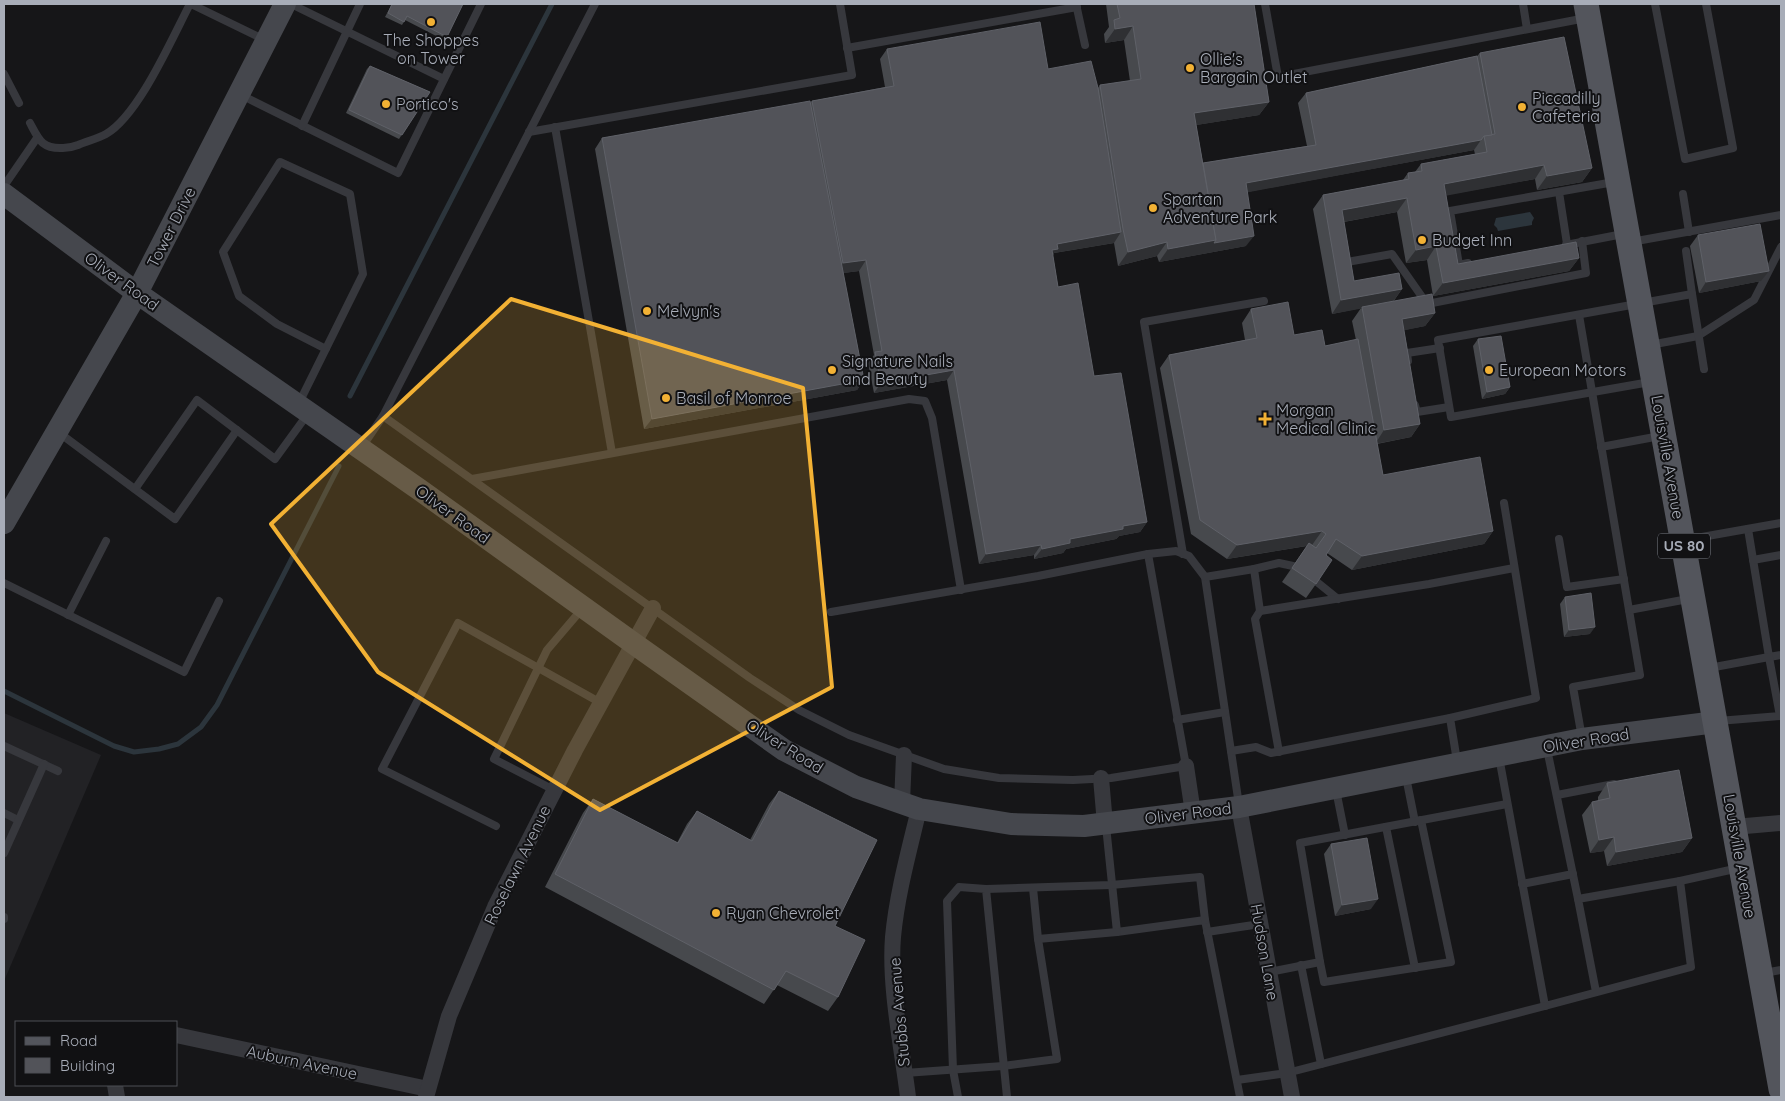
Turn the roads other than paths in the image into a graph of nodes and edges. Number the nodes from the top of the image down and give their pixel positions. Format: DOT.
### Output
graph roads {
  1 [pos="190,4"];
  2 [pos="285,4"];
  3 [pos="290,4"];
  4 [pos="360,4"];
  5 [pos="481,4"];
  6 [pos="595,4"];
  7 [pos="840,4"];
  8 [pos="1265,4"];
  9 [pos="1523,4"];
  10 [pos="1655,4"];
  11 [pos="1706,4"];
  12 [pos="1077,5"];
  13 [pos="1587,11"];
  14 [pos="1526,29"];
  15 [pos="347,31"];
  16 [pos="266,41"];
  17 [pos="1084,45"];
  18 [pos="847,48"];
  19 [pos="4,74"];
  20 [pos="444,79"];
  21 [pos="239,94"];
  22 [pos="19,103"];
  23 [pos="30,123"];
  24 [pos="302,126"];
  25 [pos="555,127"];
  26 [pos="529,132"];
  27 [pos="37,138"];
  28 [pos="1618,181"];
  29 [pos="4,186"];
  30 [pos="1559,192"];
  31 [pos="4,194"];
  32 [pos="1682,194"];
  33 [pos="1781,215"];
  34 [pos="1689,232"];
  35 [pos="1628,238"];
  36 [pos="1582,241"];
  37 [pos="1567,244"];
  38 [pos="1557,246"];
  39 [pos="1781,247"];
  40 [pos="1686,251"];
  41 [pos="1479,261"];
  42 [pos="1347,262"];
  43 [pos="137,293"];
  44 [pos="1692,294"];
  45 [pos="1264,301"];
  46 [pos="1640,304"];
  47 [pos="1579,315"];
  48 [pos="1698,336"];
  49 [pos="1648,345"];
  50 [pos="1440,348"];
  51 [pos="326,349"];
  52 [pos="1704,369"];
  53 [pos="1410,373"];
  54 [pos="1654,382"];
  55 [pos="1413,392"];
  56 [pos="1591,392"];
  57 [pos="1449,407"];
  58 [pos="304,409"];
  59 [pos="383,416"];
  60 [pos="237,430"];
  61 [pos="57,431"];
  62 [pos="1664,435"];
  63 [pos="1601,447"];
  64 [pos="361,449"];
  65 [pos="612,453"];
  66 [pos="472,479"];
  67 [pos="134,489"];
  68 [pos="1504,503"];
  69 [pos="4,523"];
  70 [pos="1781,524"];
  71 [pos="1748,529"];
  72 [pos="1560,539"];
  73 [pos="1683,540"];
  74 [pos="106,542"];
  75 [pos="1148,554"];
  76 [pos="1182,554"];
  77 [pos="1781,555"];
  78 [pos="1753,560"];
  79 [pos="1293,566"];
  80 [pos="1514,568"];
  81 [pos="1254,569"];
  82 [pos="1205,577"];
  83 [pos="1624,579"];
  84 [pos="1317,582"];
  85 [pos="4,583"];
  86 [pos="961,590"];
  87 [pos="1694,598"];
  88 [pos="1338,599"];
  89 [pos="219,601"];
  90 [pos="583,607"];
  91 [pos="653,608"];
  92 [pos="1629,610"];
  93 [pos="1260,611"];
  94 [pos="831,612"];
  95 [pos="68,615"];
  96 [pos="633,643"];
  97 [pos="1781,655"];
  98 [pos="1769,657"];
  99 [pos="538,668"];
  100 [pos="1707,668"];
  101 [pos="1779,698"];
  102 [pos="601,702"];
  103 [pos="1225,712"];
  104 [pos="1450,718"];
  105 [pos="1781,719"];
  106 [pos="1178,720"];
  107 [pos="1716,722"];
  108 [pos="1582,739"];
  109 [pos="4,746"];
  110 [pos="1547,746"];
  111 [pos="1231,751"];
  112 [pos="1278,752"];
  113 [pos="904,755"];
  114 [pos="1498,755"];
  115 [pos="1457,763"];
  116 [pos="44,764"];
  117 [pos="1186,766"];
  118 [pos="58,770"];
  119 [pos="1405,774"];
  120 [pos="1101,778"];
  121 [pos="1620,783"];
  122 [pos="1336,788"];
  123 [pos="554,790"];
  124 [pos="1557,795"];
  125 [pos="1507,804"];
  126 [pos="910,806"];
  127 [pos="1239,807"];
  128 [pos="4,813"];
  129 [pos="1192,813"];
  130 [pos="18,820"];
  131 [pos="1418,821"];
  132 [pos="1781,823"];
  133 [pos="1105,824"];
  134 [pos="496,826"];
  135 [pos="1386,827"];
  136 [pos="1734,828"];
  137 [pos="1344,835"];
  138 [pos="4,853"];
  139 [pos="1742,868"];
  140 [pos="1573,874"];
  141 [pos="1680,881"];
  142 [pos="1522,884"];
  143 [pos="1111,885"];
  144 [pos="1033,888"];
  145 [pos="986,889"];
  146 [pos="1578,899"];
  147 [pos="1205,920"];
  148 [pos="1260,924"];
  149 [pos="1117,932"];
  150 [pos="1207,932"];
  151 [pos="1038,939"];
  152 [pos="1320,962"];
  153 [pos="1301,966"];
  154 [pos="1414,968"];
  155 [pos="1269,972"];
  156 [pos="1771,972"];
  157 [pos="1596,992"];
  158 [pos="1545,1006"];
  159 [pos="178,1035"];
  160 [pos="1321,1064"];
  161 [pos="1003,1066"];
  162 [pos="954,1070"];
  163 [pos="905,1073"];
  164 [pos="1287,1073"];
  165 [pos="1237,1080"];
  166 [pos="1781,1089"];
  167 [pos="427,1093"];
  168 [pos="908,1097"];
  169 [pos="958,1097"];
  170 [pos="1006,1097"];
  171 [pos="1240,1097"];
  172 [pos="1292,1097"];
  1 -- 16 [label="lane"];
  1 -- 27 [label="lane"];
  2 -- 16 [label="street, Tower Drive"];
  3 -- 15 [label="lane"];
  4 -- 15 [label="lane"];
  5 -- 20 [label="lane"];
  6 -- 26 [label="lane"];
  7 -- 18 [label="lane"];
  8 -- 14 [label="lane"];
  9 -- 14 [label="lane"];
  10 -- 11 [label="lane"];
  12 -- 17 [label="lane"];
  12 -- 18 [label="lane"];
  13 -- 14 [label="lane"];
  13 -- 28 [label="main road, Louisville Avenue / US 80"];
  15 -- 20 [label="lane"];
  15 -- 24 [label="lane"];
  16 -- 21 [label="street, Tower Drive"];
  18 -- 25 [label="lane"];
  19 -- 22 [label="lane"];
  20 -- 24 [label="lane"];
  21 -- 24 [label="lane"];
  21 -- 43 [label="street, Tower Drive"];
  23 -- 27 [label="lane"];
  25 -- 26 [label="lane"];
  25 -- 65 [label="lane"];
  26 -- 59 [label="lane"];
  27 -- 29 [label="lane"];
  28 -- 30 [label="lane"];
  28 -- 35 [label="main road, Louisville Avenue / US 80"];
  30 -- 37 [label="lane"];
  30 -- 41 [label="lane"];
  31 -- 43 [label="street, Oliver Road"];
  32 -- 34 [label="lane"];
  33 -- 34 [label="lane"];
  34 -- 35 [label="lane"];
  35 -- 36 [label="lane"];
  35 -- 46 [label="main road, Louisville Avenue / US 80"];
  36 -- 37 [label="lane"];
  36 -- 42 [label="lane"];
  37 -- 38 [label="lane"];
  39 -- 48 [label="lane"];
  40 -- 44 [label="lane"];
  43 -- 58 [label="street, Oliver Road"];
  43 -- 61 [label="street, Tower Drive"];
  44 -- 46 [label="lane"];
  44 -- 48 [label="lane"];
  45 -- 76 [label="lane"];
  46 -- 47 [label="lane"];
  46 -- 49 [label="main road, Louisville Avenue / US 80"];
  47 -- 50 [label="lane"];
  47 -- 56 [label="lane"];
  48 -- 49 [label="lane"];
  48 -- 52 [label="lane"];
  49 -- 54 [label="main road, Louisville Avenue / US 80"];
  50 -- 53 [label="lane"];
  50 -- 57 [label="lane"];
  51 -- 51 [label="lane"];
  51 -- 58 [label="lane"];
  54 -- 56 [label="lane"];
  54 -- 62 [label="main road, Louisville Avenue / US 80"];
  55 -- 57 [label="lane"];
  56 -- 57 [label="lane"];
  56 -- 63 [label="lane"];
  58 -- 60 [label="lane"];
  58 -- 64 [label="street, Oliver Road"];
  59 -- 64 [label="lane"];
  59 -- 66 [label="lane"];
  60 -- 67 [label="lane"];
  60 -- 67 [label="lane"];
  61 -- 67 [label="lane"];
  61 -- 69 [label="street, Tower Drive"];
  62 -- 63 [label="lane"];
  62 -- 73 [label="main road, Louisville Avenue / US 80"];
  63 -- 83 [label="lane"];
  64 -- 90 [label="street, Oliver Road"];
  65 -- 66 [label="lane"];
  65 -- 86 [label="lane"];
  66 -- 91 [label="lane"];
  68 -- 80 [label="lane"];
  70 -- 71 [label="lane"];
  71 -- 73 [label="lane"];
  71 -- 78 [label="lane"];
  72 -- 83 [label="lane"];
  73 -- 87 [label="main road, Louisville Avenue / US 80"];
  74 -- 95 [label="lane"];
  75 -- 76 [label="lane"];
  75 -- 86 [label="lane"];
  75 -- 106 [label="lane"];
  76 -- 82 [label="lane"];
  77 -- 78 [label="lane"];
  78 -- 98 [label="lane"];
  79 -- 81 [label="lane"];
  80 -- 88 [label="lane"];
  80 -- 104 [label="lane"];
  81 -- 82 [label="lane"];
  81 -- 93 [label="lane"];
  82 -- 103 [label="lane"];
  83 -- 92 [label="lane"];
  84 -- 88 [label="lane"];
  85 -- 95 [label="lane"];
  86 -- 94 [label="lane"];
  87 -- 92 [label="lane"];
  87 -- 100 [label="main road, Louisville Avenue / US 80"];
  88 -- 93 [label="lane"];
  89 -- 95 [label="lane"];
  90 -- 96 [label="street, Oliver Road"];
  90 -- 99 [label="lane"];
  91 -- 96 [label="street, Roselawn Avenue"];
  91 -- 113 [label="lane"];
  92 -- 108 [label="lane"];
  93 -- 112 [label="lane"];
  96 -- 102 [label="street, Roselawn Avenue"];
  96 -- 126 [label="street, Oliver Road"];
  97 -- 98 [label="lane"];
  98 -- 100 [label="lane"];
  98 -- 101 [label="lane"];
  99 -- 102 [label="lane"];
  99 -- 123 [label="lane"];
  99 -- 134 [label="lane"];
  100 -- 107 [label="main road, Louisville Avenue / US 80"];
  101 -- 105 [label="lane"];
  102 -- 123 [label="street, Roselawn Avenue"];
  103 -- 106 [label="lane"];
  103 -- 111 [label="lane"];
  104 -- 112 [label="lane"];
  104 -- 115 [label="lane"];
  105 -- 107 [label="lane"];
  106 -- 117 [label="lane"];
  107 -- 108 [label="street, Oliver Road"];
  107 -- 136 [label="main road, Louisville Avenue / US 80"];
  108 -- 110 [label="street, Oliver Road"];
  109 -- 116 [label="lane"];
  110 -- 114 [label="street, Oliver Road"];
  110 -- 124 [label="lane"];
  111 -- 112 [label="lane"];
  111 -- 127 [label="lane"];
  113 -- 120 [label="lane"];
  113 -- 126 [label="street, Stubbs Avenue"];
  114 -- 115 [label="street, Oliver Road"];
  114 -- 125 [label="lane"];
  115 -- 119 [label="street, Oliver Road"];
  116 -- 118 [label="lane"];
  116 -- 130 [label="lane"];
  117 -- 120 [label="lane"];
  117 -- 129 [label="street"];
  119 -- 122 [label="street, Oliver Road"];
  119 -- 131 [label="lane"];
  120 -- 133 [label="street"];
  121 -- 124 [label="lane"];
  122 -- 127 [label="street, Oliver Road"];
  122 -- 137 [label="lane"];
  123 -- 167 [label="street, Roselawn Avenue"];
  124 -- 140 [label="lane"];
  125 -- 131 [label="lane"];
  125 -- 142 [label="lane"];
  126 -- 133 [label="street, Oliver Road"];
  126 -- 163 [label="street, Stubbs Avenue"];
  127 -- 129 [label="street, Oliver Road"];
  127 -- 148 [label="street, Hudson Lane"];
  128 -- 130 [label="lane"];
  129 -- 133 [label="street, Oliver Road"];
  130 -- 138 [label="lane"];
  131 -- 135 [label="lane"];
  131 -- 154 [label="lane"];
  132 -- 136 [label="street"];
  133 -- 143 [label="lane"];
  135 -- 137 [label="lane"];
  135 -- 154 [label="lane"];
  136 -- 139 [label="main road, Louisville Avenue / US 80"];
  137 -- 152 [label="lane"];
  139 -- 141 [label="lane"];
  139 -- 156 [label="main road, Louisville Avenue / US 80"];
  140 -- 142 [label="lane"];
  140 -- 146 [label="lane"];
  141 -- 146 [label="lane"];
  141 -- 157 [label="lane"];
  142 -- 158 [label="lane"];
  143 -- 144 [label="lane"];
  143 -- 147 [label="lane"];
  143 -- 149 [label="lane"];
  144 -- 145 [label="lane"];
  144 -- 151 [label="lane"];
  145 -- 161 [label="lane"];
  145 -- 162 [label="lane"];
  146 -- 157 [label="lane"];
  147 -- 149 [label="lane"];
  147 -- 150 [label="lane"];
  148 -- 150 [label="lane"];
  148 -- 155 [label="street, Hudson Lane"];
  149 -- 151 [label="lane"];
  150 -- 165 [label="lane"];
  151 -- 161 [label="lane"];
  152 -- 153 [label="lane"];
  152 -- 154 [label="lane"];
  153 -- 155 [label="lane"];
  153 -- 160 [label="lane"];
  155 -- 164 [label="street, Hudson Lane"];
  156 -- 166 [label="main road, Louisville Avenue / US 80"];
  157 -- 158 [label="lane"];
  158 -- 160 [label="lane"];
  159 -- 167 [label="street, Auburn Avenue"];
  160 -- 164 [label="lane"];
  161 -- 162 [label="lane"];
  161 -- 170 [label="lane"];
  162 -- 163 [label="lane"];
  162 -- 169 [label="lane"];
  163 -- 168 [label="street, Stubbs Avenue"];
  164 -- 165 [label="lane"];
  164 -- 172 [label="street, Hudson Lane"];
  165 -- 171 [label="lane"];
}
